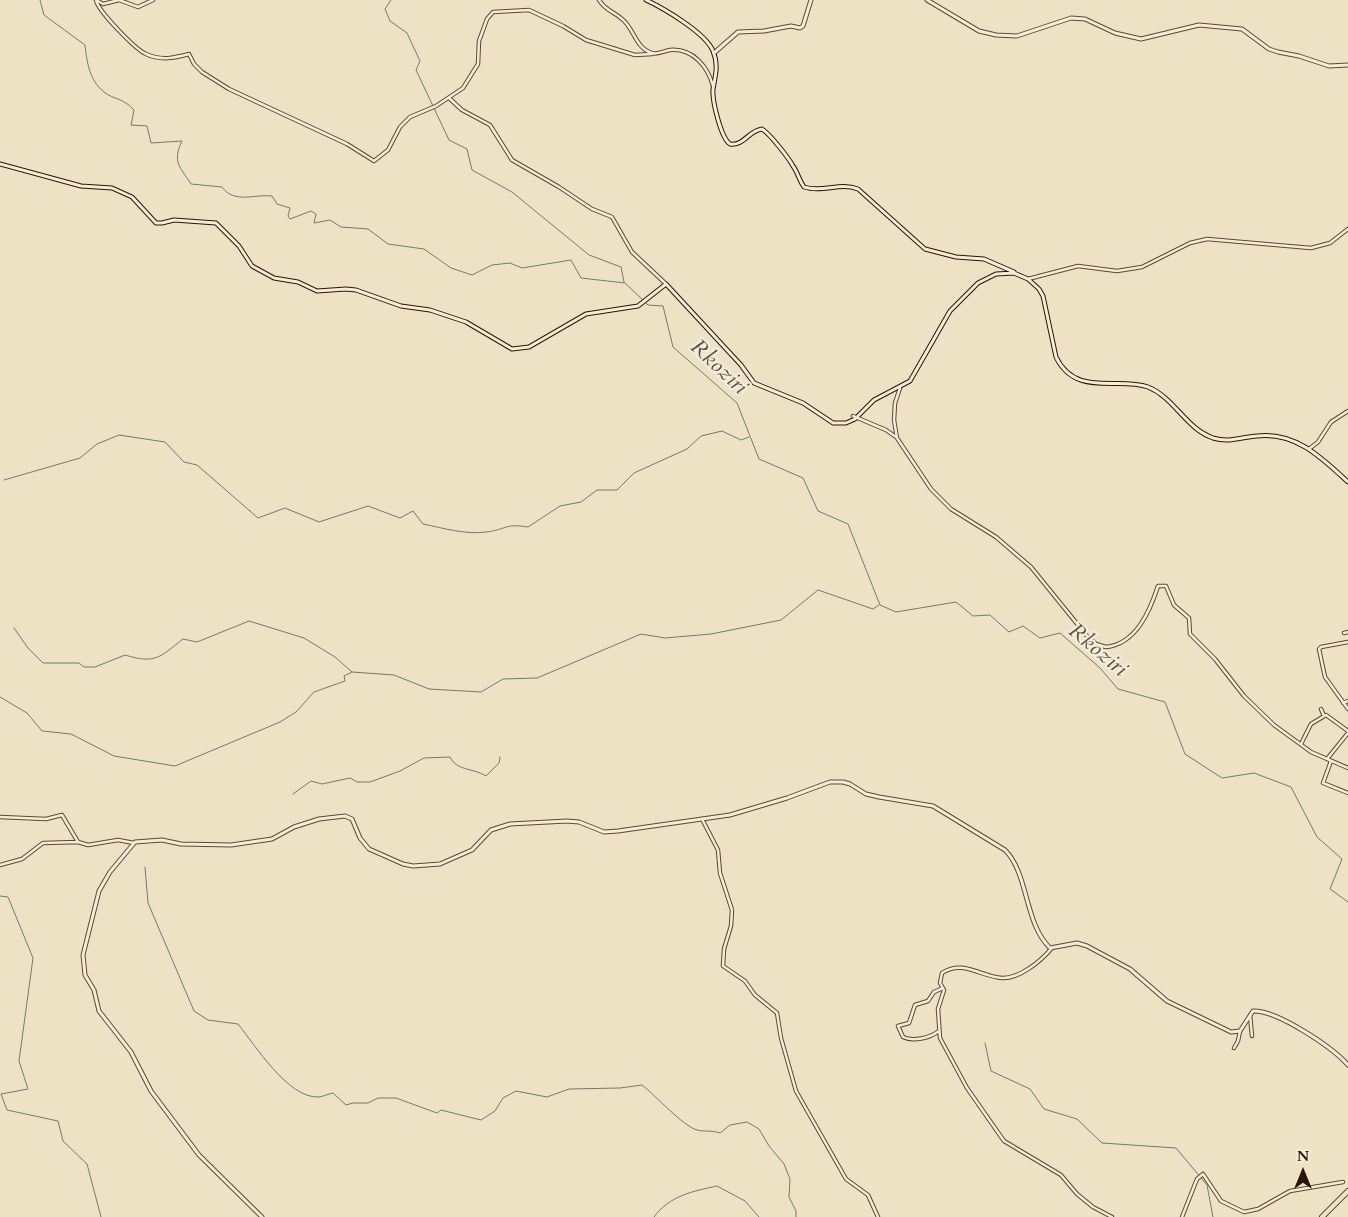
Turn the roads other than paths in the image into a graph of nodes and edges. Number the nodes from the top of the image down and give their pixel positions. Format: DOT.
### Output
graph roads {
  1 [pos="96,0"];
  2 [pos="153,0"];
  3 [pos="599,0"];
  4 [pos="646,0"];
  5 [pos="811,0"];
  6 [pos="927,0"];
  7 [pos="714,53"];
  8 [pos="652,54"];
  9 [pos="1348,65"];
  10 [pos="714,88"];
  11 [pos="449,98"];
  12 [pos="0,164"];
  13 [pos="1348,229"];
  14 [pos="1014,273"];
  15 [pos="1028,280"];
  16 [pos="666,284"];
  17 [pos="900,388"];
  18 [pos="1348,411"];
  19 [pos="854,418"];
  20 [pos="897,438"];
  21 [pos="1309,449"];
  22 [pos="1348,482"];
  23 [pos="1032,568"];
  24 [pos="1029,571"];
  25 [pos="1348,632"];
  26 [pos="1344,633"];
  27 [pos="1348,642"];
  28 [pos="1348,702"];
  29 [pos="1343,703"];
  30 [pos="1321,709"];
  31 [pos="1348,709"];
  32 [pos="1324,716"];
  33 [pos="1348,731"];
  34 [pos="1301,744"];
  35 [pos="1327,759"];
  36 [pos="1331,761"];
  37 [pos="1348,768"];
  38 [pos="1348,793"];
  39 [pos="0,817"];
  40 [pos="701,818"];
  41 [pos="78,842"];
  42 [pos="134,843"];
  43 [pos="0,865"];
  44 [pos="1052,949"];
  45 [pos="943,988"];
  46 [pos="1249,1014"];
  47 [pos="939,1031"];
  48 [pos="1240,1031"];
  49 [pos="1252,1036"];
  50 [pos="1234,1048"];
  51 [pos="1348,1064"];
  52 [pos="1343,1182"];
  53 [pos="1348,1191"];
  54 [pos="262,1217"];
  55 [pos="878,1217"];
  56 [pos="1112,1217"];
  57 [pos="1182,1217"];
  58 [pos="1322,1217"];
  1 -- 2 [label="street"];
  1 -- 11 [label="street"];
  3 -- 8 [label="street"];
  4 -- 7 [label="street"];
  5 -- 7 [label="street"];
  6 -- 9 [label="street"];
  7 -- 10 [label="street"];
  8 -- 10 [label="street"];
  8 -- 11 [label="street"];
  10 -- 14 [label="street"];
  11 -- 16 [label="street"];
  12 -- 16 [label="street"];
  13 -- 15 [label="street"];
  14 -- 15 [label="street"];
  14 -- 17 [label="street"];
  15 -- 21 [label="street"];
  16 -- 19 [label="street"];
  17 -- 19 [label="street"];
  17 -- 20 [label="street"];
  18 -- 21 [label="street"];
  19 -- 20 [label="street"];
  20 -- 23 [label="street"];
  21 -- 22 [label="street"];
  23 -- 24 [label="street"];
  23 -- 34 [label="street"];
  25 -- 26 [label="street"];
  27 -- 29 [label="street"];
  28 -- 29 [label="street"];
  29 -- 31 [label="street"];
  30 -- 32 [label="street"];
  32 -- 33 [label="street"];
  32 -- 34 [label="street"];
  33 -- 35 [label="street"];
  34 -- 35 [label="street"];
  35 -- 36 [label="street"];
  36 -- 37 [label="street"];
  36 -- 38 [label="street"];
  39 -- 41 [label="street"];
  40 -- 42 [label="street"];
  40 -- 44 [label="street"];
  40 -- 55 [label="street"];
  41 -- 42 [label="street"];
  41 -- 43 [label="street"];
  42 -- 54 [label="street"];
  44 -- 45 [label="street"];
  44 -- 48 [label="street"];
  45 -- 47 [label="street"];
  45 -- 47 [label="street"];
  46 -- 48 [label="street"];
  46 -- 49 [label="street"];
  46 -- 51 [label="street"];
  47 -- 56 [label="street"];
  48 -- 50 [label="street"];
  52 -- 57 [label="street"];
  53 -- 58 [label="main road"];
}
